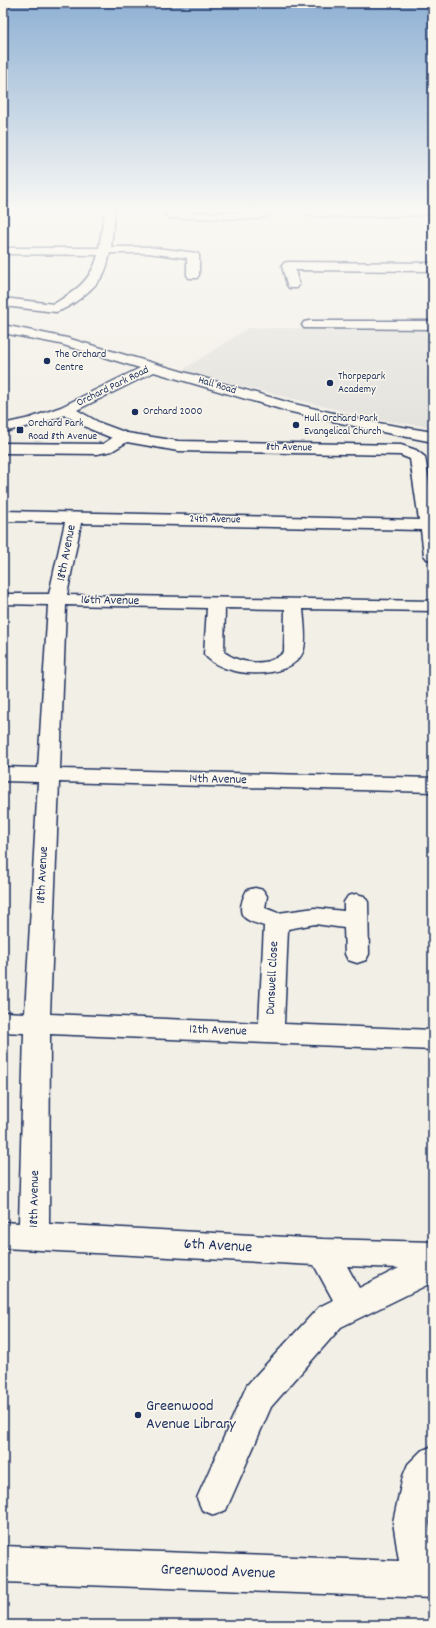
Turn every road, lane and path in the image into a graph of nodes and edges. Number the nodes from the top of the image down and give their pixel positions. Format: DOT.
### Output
graph roads {
  1 [pos="86,286"];
  2 [pos="3,302"];
  3 [pos="309,325"];
  4 [pos="433,325"];
  5 [pos="3,329"];
  6 [pos="154,367"];
  7 [pos="66,410"];
  8 [pos="3,428"];
  9 [pos="124,437"];
  10 [pos="433,437"];
  11 [pos="3,448"];
  12 [pos="3,516"];
  13 [pos="74,517"];
  14 [pos="427,525"];
  15 [pos="433,555"];
  16 [pos="3,599"];
  17 [pos="57,600"];
  18 [pos="216,602"];
  19 [pos="294,604"];
  20 [pos="433,606"];
  21 [pos="3,774"];
  22 [pos="48,775"];
  23 [pos="433,785"];
  24 [pos="255,896"];
  25 [pos="276,922"];
  26 [pos="357,954"];
  27 [pos="3,1022"];
  28 [pos="37,1024"];
  29 [pos="271,1033"];
  30 [pos="433,1040"];
  31 [pos="3,1235"];
  32 [pos="34,1236"];
  33 [pos="323,1252"];
  34 [pos="433,1256"];
  35 [pos="433,1268"];
  36 [pos="352,1305"];
  37 [pos="433,1463"];
  38 [pos="214,1498"];
  39 [pos="3,1564"];
  40 [pos="427,1580"];
  1 -- 2 [label="street"];
  3 -- 4 [label="street"];
  5 -- 6 [label="street, Hall Road"];
  6 -- 7 [label="street, Orchard Park Road"];
  6 -- 10 [label="street, Hall Road"];
  7 -- 8 [label="street, Orchard Park Road"];
  7 -- 9 [label="street, 8th Avenue"];
  9 -- 11 [label="street"];
  9 -- 14 [label="street, 8th Avenue"];
  12 -- 13 [label="street, 24th Avenue"];
  13 -- 14 [label="street, 24th Avenue"];
  13 -- 17 [label="street, 18th Avenue"];
  14 -- 15 [label="street, 8th Avenue"];
  16 -- 17 [label="street, 16th Avenue"];
  17 -- 18 [label="street, 16th Avenue"];
  17 -- 22 [label="street, 18th Avenue"];
  18 -- 19 [label="street, 16th Avenue"];
  18 -- 19 [label="street"];
  19 -- 20 [label="street, 16th Avenue"];
  21 -- 22 [label="street, 14th Avenue"];
  22 -- 23 [label="street, 14th Avenue"];
  22 -- 28 [label="street, 18th Avenue"];
  24 -- 25 [label="street, Dunswell Close"];
  25 -- 26 [label="street, Dunswell Close"];
  25 -- 29 [label="street, Dunswell Close"];
  27 -- 28 [label="street, 12th Avenue"];
  28 -- 29 [label="street, 12th Avenue"];
  28 -- 32 [label="street, 18th Avenue"];
  29 -- 30 [label="street, 12th Avenue"];
  31 -- 32 [label="street, 6th Avenue"];
  32 -- 33 [label="street, 6th Avenue"];
  33 -- 34 [label="street, 6th Avenue"];
  33 -- 36 [label="street"];
  35 -- 36 [label="street"];
  36 -- 38 [label="street"];
  37 -- 40 [label="street"];
  39 -- 40 [label="street, Greenwood Avenue"];
}
